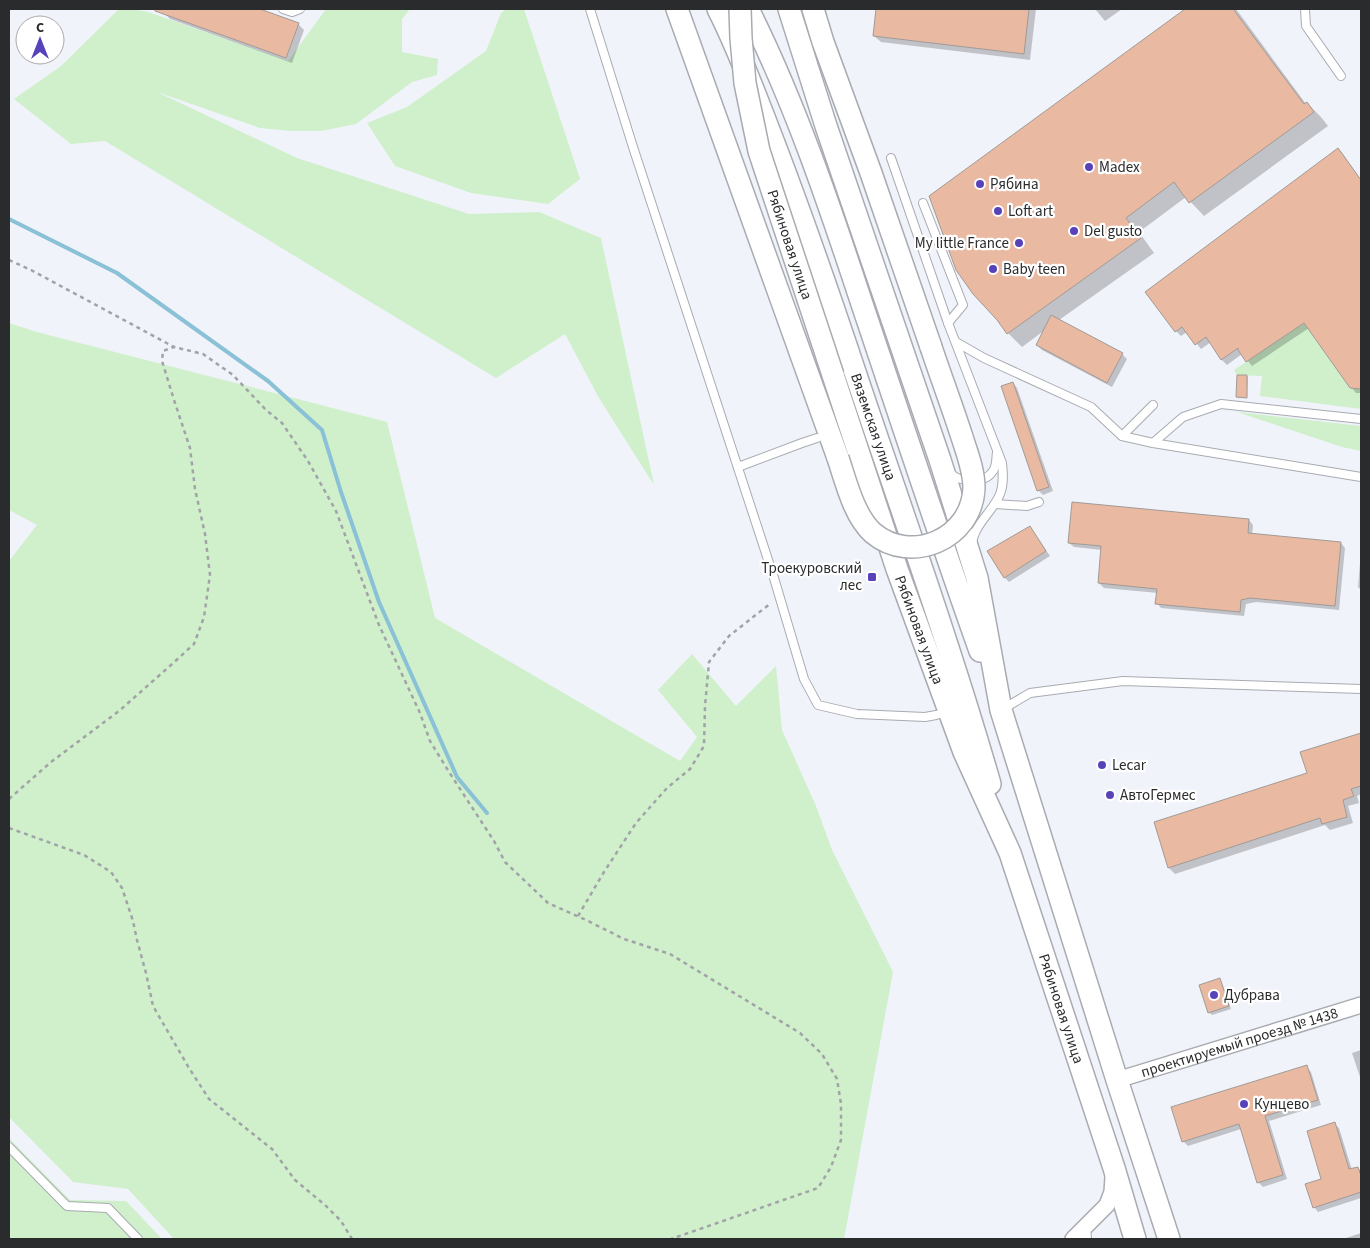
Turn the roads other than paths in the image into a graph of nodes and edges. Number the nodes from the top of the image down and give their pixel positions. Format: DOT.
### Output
graph roads {
  1 [pos="283,9"];
  2 [pos="300,9"];
  3 [pos="590,9"];
  4 [pos="677,9"];
  5 [pos="718,9"];
  6 [pos="740,9"];
  7 [pos="748,9"];
  8 [pos="789,9"];
  9 [pos="813,9"];
  10 [pos="1305,9"];
  11 [pos="1341,76"];
  12 [pos="891,158"];
  13 [pos="923,203"];
  14 [pos="948,323"];
  15 [pos="956,342"];
  16 [pos="1153,405"];
  17 [pos="1361,419"];
  18 [pos="1122,436"];
  19 [pos="817,438"];
  20 [pos="1153,443"];
  21 [pos="997,447"];
  22 [pos="940,460"];
  23 [pos="738,467"];
  24 [pos="1361,477"];
  25 [pos="1038,502"];
  26 [pos="995,504"];
  27 [pos="977,578"];
  28 [pos="1361,690"];
  29 [pos="1001,710"];
  30 [pos="949,712"];
  31 [pos="1010,853"];
  32 [pos="1361,1005"];
  33 [pos="1118,1080"];
  34 [pos="9,1147"];
  35 [pos="1114,1168"];
  36 [pos="1086,1233"];
  37 [pos="138,1239"];
  38 [pos="1073,1239"];
  39 [pos="1135,1239"];
  40 [pos="1169,1239"];
  1 -- 2 [label="lane"];
  3 -- 23 [label="lane"];
  4 -- 9 [label="main road, bridge"];
  5 -- 31 [label="main road, Вяземская улица"];
  6 -- 30 [label="main road, Рябиновая улица, bridge"];
  7 -- 29 [label="main road, Вяземская улица"];
  8 -- 22 [label="main road"];
  10 -- 11 [label="lane"];
  12 -- 14 [label="lane"];
  13 -- 14 [label="lane"];
  14 -- 15 [label="lane"];
  15 -- 18 [label="lane"];
  15 -- 21 [label="lane"];
  16 -- 18 [label="lane"];
  17 -- 20 [label="lane"];
  18 -- 20 [label="lane"];
  19 -- 23 [label="lane"];
  20 -- 24 [label="lane"];
  21 -- 22 [label="lane"];
  21 -- 26 [label="lane"];
  22 -- 27 [label="main road"];
  23 -- 30 [label="lane"];
  25 -- 26 [label="lane"];
  26 -- 27 [label="lane"];
  27 -- 29 [label="main road"];
  28 -- 29 [label="lane"];
  29 -- 33 [label="main road"];
  30 -- 31 [label="main road, Рябиновая улица"];
  31 -- 35 [label="main road, Рябиновая улица"];
  32 -- 33 [label="street, проектируемый проезд № 1438"];
  33 -- 40 [label="main road"];
  34 -- 37 [label="lane"];
  35 -- 36 [label="street"];
  35 -- 39 [label="main road, Рябиновая улица"];
  36 -- 38 [label="street"];
}
